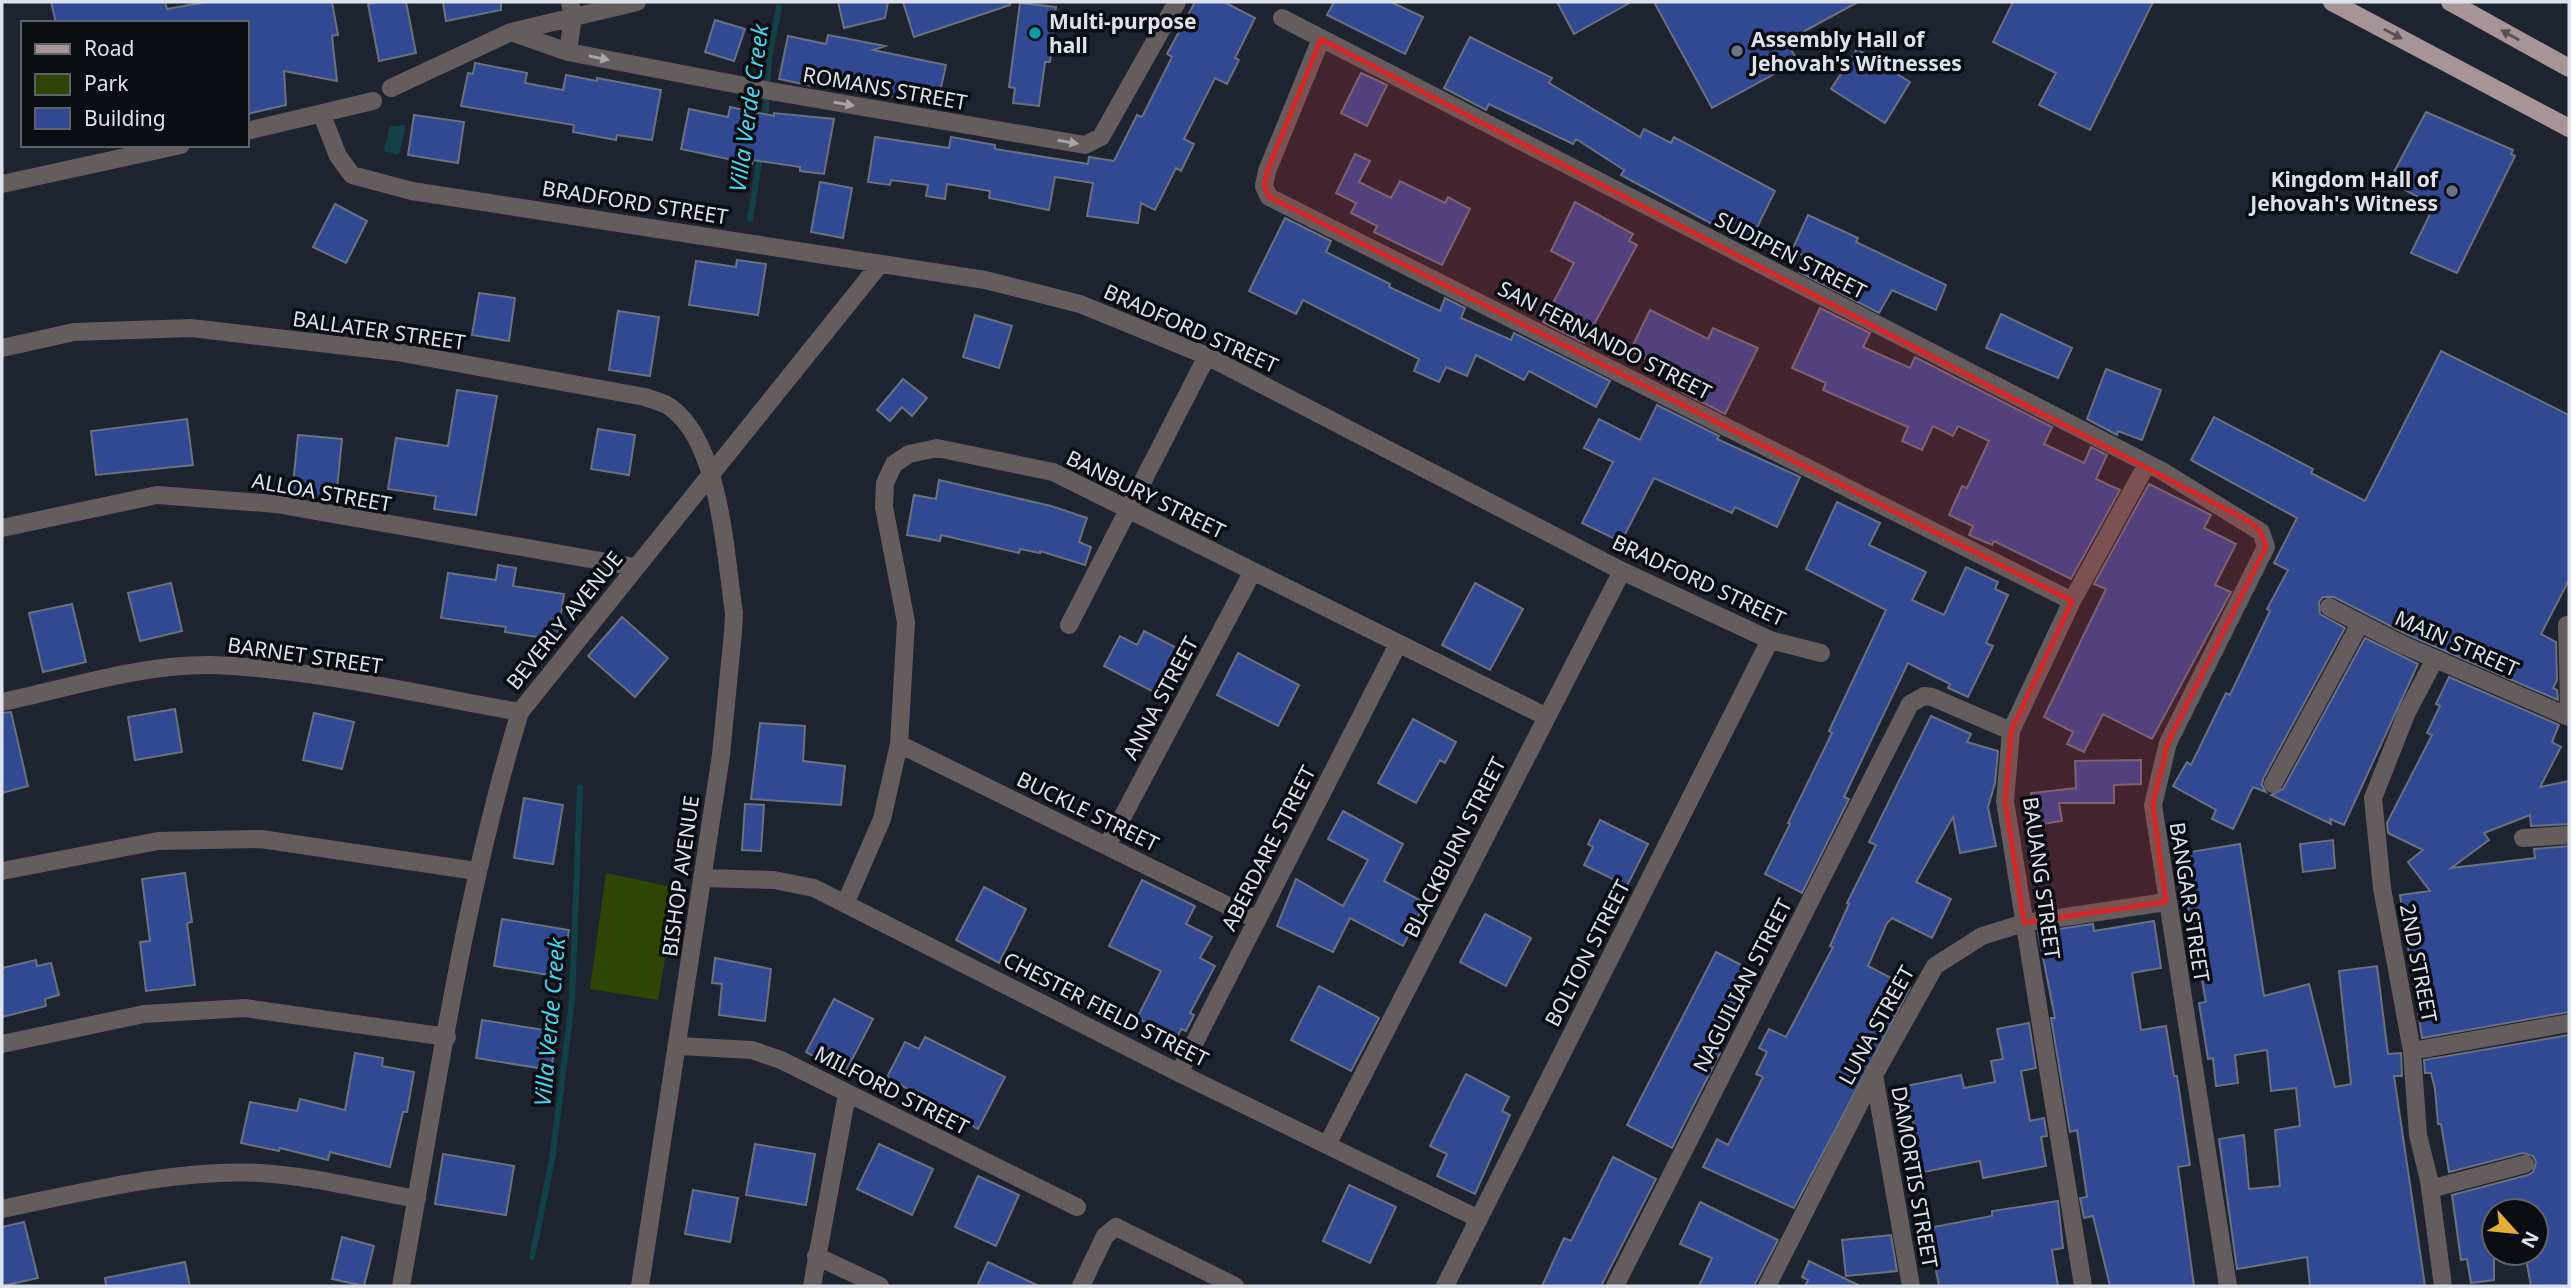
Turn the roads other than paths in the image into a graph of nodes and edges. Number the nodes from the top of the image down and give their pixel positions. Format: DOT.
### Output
graph roads {
  1 [pos="637,2"];
  2 [pos="1177,2"];
  3 [pos="2332,2"];
  4 [pos="2450,2"];
  5 [pos="571,9"];
  6 [pos="1282,18"];
  7 [pos="511,32"];
  8 [pos="1321,39"];
  9 [pos="568,52"];
  10 [pos="2569,68"];
  11 [pos="391,88"];
  12 [pos="373,101"];
  13 [pos="322,115"];
  14 [pos="2569,128"];
  15 [pos="248,131"];
  16 [pos="172,147"];
  17 [pos="2,184"];
  18 [pos="880,264"];
  19 [pos="2,348"];
  20 [pos="1208,356"];
  21 [pos="2147,464"];
  22 [pos="712,471"];
  23 [pos="1128,510"];
  24 [pos="2,528"];
  25 [pos="2266,547"];
  26 [pos="635,567"];
  27 [pos="1253,571"];
  28 [pos="1622,571"];
  29 [pos="2072,601"];
  30 [pos="2329,607"];
  31 [pos="2360,624"];
  32 [pos="1069,625"];
  33 [pos="2567,625"];
  34 [pos="1770,640"];
  35 [pos="1398,644"];
  36 [pos="1821,653"];
  37 [pos="2435,659"];
  38 [pos="2,702"];
  39 [pos="2569,704"];
  40 [pos="520,712"];
  41 [pos="1547,717"];
  42 [pos="2569,717"];
  43 [pos="2011,732"];
  44 [pos="899,744"];
  45 [pos="2273,784"];
  46 [pos="2569,835"];
  47 [pos="2523,838"];
  48 [pos="1107,846"];
  49 [pos="2,871"];
  50 [pos="477,872"];
  51 [pos="703,878"];
  52 [pos="846,902"];
  53 [pos="2166,902"];
  54 [pos="1257,920"];
  55 [pos="2024,923"];
  56 [pos="2569,1023"];
  57 [pos="447,1037"];
  58 [pos="2,1044"];
  59 [pos="679,1046"];
  60 [pos="2412,1051"];
  61 [pos="1179,1073"];
  62 [pos="1874,1075"];
  63 [pos="847,1094"];
  64 [pos="1328,1143"];
  65 [pos="2525,1164"];
  66 [pos="2430,1189"];
  67 [pos="417,1199"];
  68 [pos="1077,1207"];
  69 [pos="2,1209"];
  70 [pos="1479,1219"];
  71 [pos="816,1256"];
  72 [pos="401,1286"];
  73 [pos="640,1286"];
  74 [pos="812,1286"];
  75 [pos="880,1286"];
  76 [pos="1080,1286"];
  77 [pos="1235,1286"];
  78 [pos="1446,1286"];
  79 [pos="1615,1286"];
  80 [pos="1767,1286"];
  81 [pos="1911,1286"];
  82 [pos="2083,1286"];
  83 [pos="2228,1286"];
  84 [pos="2443,1286"];
  1 -- 5 [label="street"];
  9 -- 2 [label="street, ROMANS STREET, one-way"];
  3 -- 14 [label="main road, one-way"];
  10 -- 4 [label="main road, one-way"];
  5 -- 7 [label="street"];
  5 -- 9 [label="street"];
  6 -- 8 [label="street, SUDIPEN STREET"];
  7 -- 9 [label="street, ROMANS STREET"];
  7 -- 11 [label="street"];
  8 -- 21 [label="street, SUDIPEN STREET"];
  8 -- 29 [label="street, SAN FERNANDO STREET"];
  12 -- 13 [label="street"];
  13 -- 15 [label="street"];
  13 -- 18 [label="street, BRADFORD STREET"];
  16 -- 17 [label="street"];
  18 -- 20 [label="street, BRADFORD STREET"];
  18 -- 22 [label="street, BEVERLY AVENUE"];
  19 -- 22 [label="street, BALLATER STREET"];
  20 -- 23 [label="street"];
  20 -- 28 [label="street, BRADFORD STREET"];
  21 -- 25 [label="street, SUDIPEN STREET"];
  21 -- 29 [label="street, BAUANG STREET"];
  22 -- 26 [label="street, BEVERLY AVENUE"];
  22 -- 51 [label="street, BISHOP AVENUE"];
  23 -- 27 [label="street, BANBURY STREET"];
  23 -- 32 [label="street"];
  23 -- 44 [label="street, BANBURY STREET"];
  24 -- 26 [label="street, ALLOA STREET"];
  25 -- 53 [label="street, BANGAR STREET"];
  26 -- 40 [label="street, BEVERLY AVENUE"];
  27 -- 35 [label="street, BANBURY STREET"];
  27 -- 48 [label="street, ANNA STREET"];
  28 -- 34 [label="street, BRADFORD STREET"];
  28 -- 41 [label="street, BLACKBURN STREET"];
  29 -- 43 [label="street, BAUANG STREET"];
  30 -- 31 [label="street, MAIN STREET"];
  31 -- 37 [label="street, MAIN STREET"];
  31 -- 45 [label="street"];
  33 -- 39 [label="street"];
  34 -- 36 [label="street, BRADFORD STREET"];
  34 -- 70 [label="street, BOLTON STREET"];
  35 -- 41 [label="street, BANBURY STREET"];
  35 -- 54 [label="street, ABERDARE STREET"];
  37 -- 42 [label="street, MAIN STREET"];
  37 -- 60 [label="street, 2ND STREET"];
  38 -- 40 [label="street, BARNET STREET"];
  40 -- 50 [label="street, BEVERLY AVENUE"];
  41 -- 64 [label="street, BLACKBURN STREET"];
  43 -- 55 [label="street, BAUANG STREET"];
  43 -- 79 [label="street, NAGUILIAN STREET"];
  44 -- 48 [label="street, BUCKLE STREET"];
  44 -- 52 [label="street, BANBURY STREET"];
  46 -- 47 [label="street"];
  48 -- 54 [label="street, BUCKLE STREET"];
  49 -- 50 [label="street"];
  50 -- 57 [label="street, BEVERLY AVENUE"];
  51 -- 52 [label="street, CHESTER FIELD STREET"];
  51 -- 59 [label="street, BISHOP AVENUE"];
  52 -- 61 [label="street, CHESTER FIELD STREET"];
  53 -- 55 [label="street, LUNA STREET"];
  53 -- 83 [label="street, BANGAR STREET"];
  54 -- 61 [label="street, ABERDARE STREET"];
  55 -- 62 [label="street, LUNA STREET"];
  55 -- 82 [label="street, BAUANG STREET"];
  56 -- 60 [label="street"];
  57 -- 58 [label="street"];
  57 -- 67 [label="street, BEVERLY AVENUE"];
  59 -- 63 [label="street, MILFORD STREET"];
  59 -- 73 [label="street, BISHOP AVENUE"];
  60 -- 66 [label="street, 2ND STREET"];
  61 -- 64 [label="street, CHESTER FIELD STREET"];
  62 -- 80 [label="street, LUNA STREET"];
  62 -- 81 [label="street, DAMORTIS STREET"];
  63 -- 68 [label="street, MILFORD STREET"];
  63 -- 71 [label="street"];
  64 -- 70 [label="street, CHESTER FIELD STREET"];
  65 -- 66 [label="street"];
  66 -- 84 [label="street, 2ND STREET"];
  67 -- 69 [label="street"];
  67 -- 72 [label="street, BEVERLY AVENUE"];
  70 -- 78 [label="street, BOLTON STREET"];
  71 -- 74 [label="street"];
  71 -- 75 [label="street"];
  76 -- 77 [label="street"];
}
